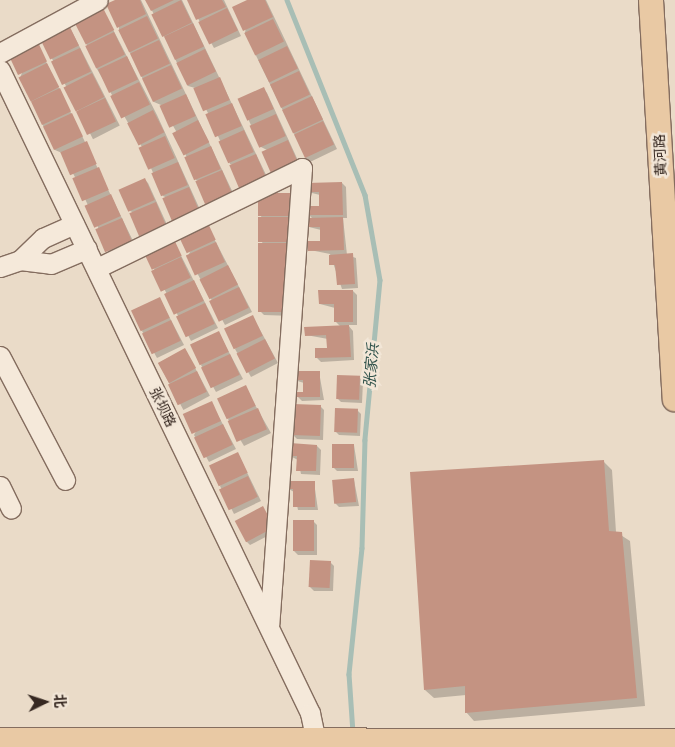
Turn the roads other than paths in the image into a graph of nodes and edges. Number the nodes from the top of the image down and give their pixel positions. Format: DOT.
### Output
graph roads {
  1 [pos="98,0"];
  2 [pos="651,0"];
  3 [pos="0,53"];
  4 [pos="0,70"];
  5 [pos="74,224"];
  6 [pos="86,249"];
  7 [pos="20,260"];
  8 [pos="0,267"];
  9 [pos="97,268"];
  10 [pos="0,356"];
  11 [pos="675,399"];
  12 [pos="65,480"];
  13 [pos="0,486"];
  14 [pos="11,509"];
  15 [pos="268,626"];
  16 [pos="2,740"];
  17 [pos="675,741"];
  18 [pos="316,742"];
  1 -- 3 [label="street"];
  2 -- 11 [label="main road, 黄河路"];
  4 -- 5 [label="street, 张坝路"];
  5 -- 6 [label="street, 张坝路"];
  5 -- 7 [label="street"];
  6 -- 7 [label="street"];
  6 -- 9 [label="street, 张坝路"];
  7 -- 8 [label="street"];
  9 -- 15 [label="street, 张坝路"];
  9 -- 15 [label="street"];
  10 -- 12 [label="street"];
  13 -- 14 [label="street"];
  15 -- 18 [label="street, 张坝路"];
  16 -- 18 [label="main road"];
  17 -- 18 [label="main road"];
}
